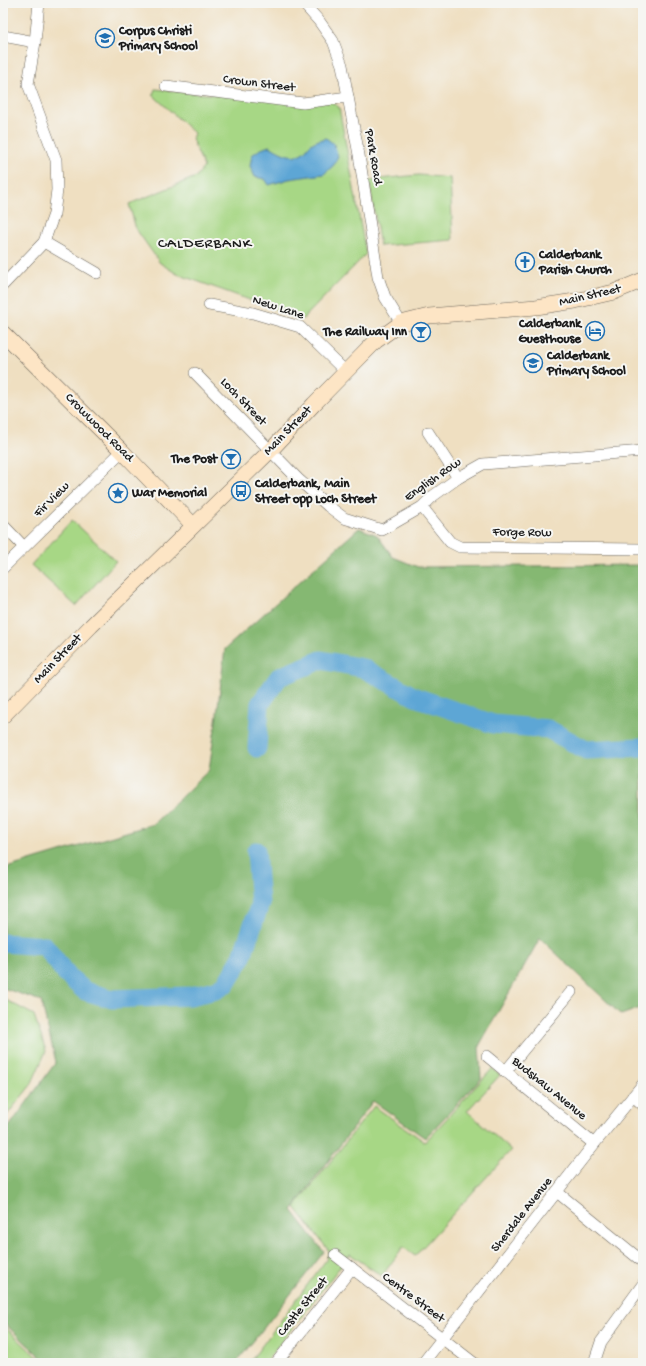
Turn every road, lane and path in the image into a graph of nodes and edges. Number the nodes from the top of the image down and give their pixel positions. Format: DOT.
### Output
graph roads {
  1 [pos="39,3"];
  2 [pos="303,3"];
  3 [pos="3,36"];
  4 [pos="35,42"];
  5 [pos="166,86"];
  6 [pos="348,98"];
  7 [pos="44,242"];
  8 [pos="97,273"];
  9 [pos="643,280"];
  10 [pos="3,285"];
  11 [pos="209,305"];
  12 [pos="401,323"];
  13 [pos="3,333"];
  14 [pos="346,372"];
  15 [pos="195,373"];
  16 [pos="428,432"];
  17 [pos="271,450"];
  18 [pos="122,451"];
  19 [pos="643,451"];
  20 [pos="458,478"];
  21 [pos="422,507"];
  22 [pos="3,525"];
  23 [pos="193,525"];
  24 [pos="24,547"];
  25 [pos="640,548"];
  26 [pos="3,568"];
  27 [pos="3,716"];
  28 [pos="571,992"];
  29 [pos="487,1056"];
  30 [pos="505,1072"];
  31 [pos="643,1084"];
  32 [pos="633,1096"];
  33 [pos="643,1105"];
  34 [pos="594,1144"];
  35 [pos="557,1192"];
  36 [pos="335,1255"];
  37 [pos="643,1262"];
  38 [pos="352,1268"];
  39 [pos="643,1284"];
  40 [pos="443,1338"];
  41 [pos="276,1363"];
  42 [pos="423,1363"];
  43 [pos="474,1363"];
  44 [pos="594,1363"];
  1 -- 4 [label="street"];
  2 -- 6 [label="street, Park Road"];
  3 -- 4 [label="street"];
  4 -- 7 [label="street"];
  5 -- 6 [label="street, Crown Street"];
  6 -- 12 [label="street, Park Road"];
  7 -- 8 [label="street"];
  7 -- 10 [label="street"];
  9 -- 12 [label="main road, Main Street"];
  11 -- 14 [label="street, New Lane"];
  12 -- 14 [label="main road, Main Street"];
  13 -- 18 [label="main road, Crowwood Road"];
  14 -- 17 [label="main road, Main Street"];
  15 -- 17 [label="street, Loch Street"];
  16 -- 20 [label="street"];
  17 -- 21 [label="street, English Row"];
  17 -- 23 [label="main road, Main Street"];
  18 -- 23 [label="main road, Crowwood Road"];
  18 -- 24 [label="street, Fir View"];
  19 -- 20 [label="street, English Row"];
  20 -- 21 [label="street, English Row"];
  21 -- 25 [label="street, Forge Row"];
  22 -- 24 [label="street"];
  23 -- 27 [label="main road, Main Street"];
  24 -- 26 [label="street, Fir View"];
  28 -- 30 [label="street"];
  29 -- 30 [label="street, Budshaw Avenue"];
  30 -- 34 [label="street, Budshaw Avenue"];
  31 -- 32 [label="street, Sherdale Avenue"];
  32 -- 33 [label="street"];
  32 -- 34 [label="street, Sherdale Avenue"];
  34 -- 35 [label="street, Sherdale Avenue"];
  35 -- 37 [label="street"];
  35 -- 40 [label="street, Sherdale Avenue"];
  36 -- 38 [label="street, Centre Street"];
  38 -- 40 [label="street, Centre Street"];
  38 -- 41 [label="street, Castle Street"];
  39 -- 44 [label="street"];
  40 -- 42 [label="street, Sherdale Avenue"];
  40 -- 43 [label="street, Centre Street"];
}
